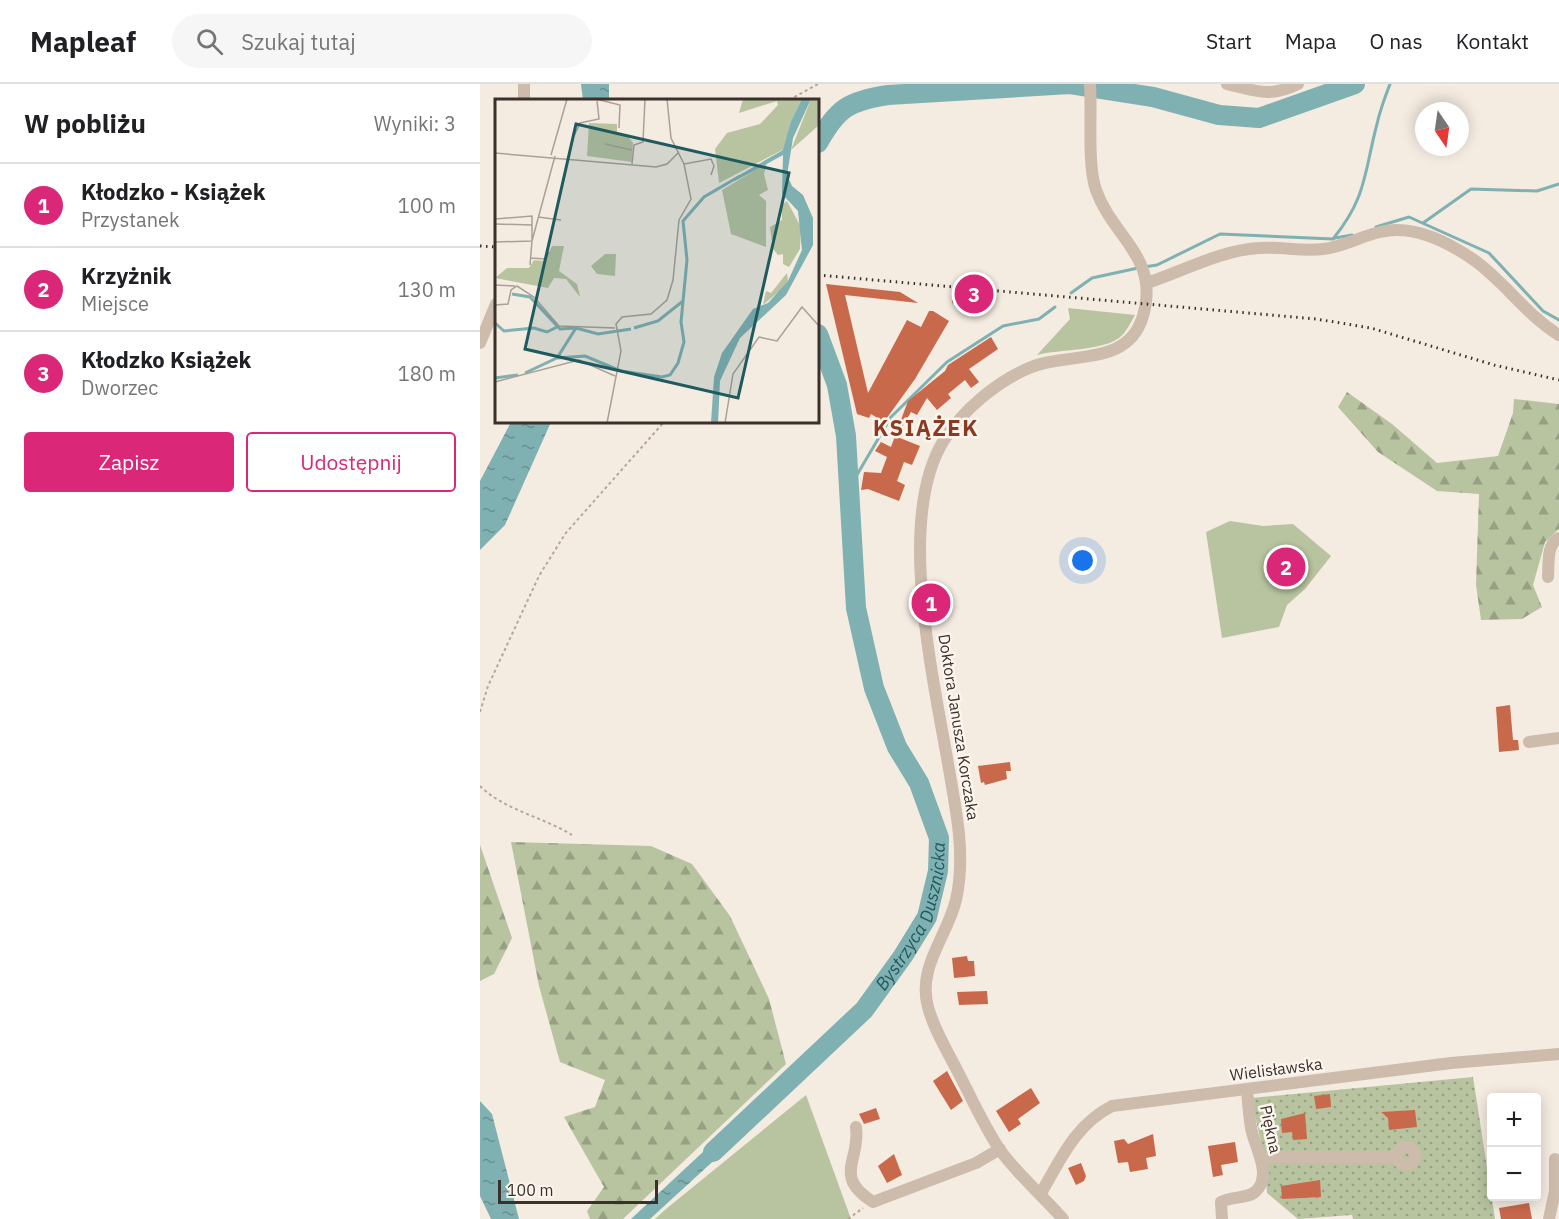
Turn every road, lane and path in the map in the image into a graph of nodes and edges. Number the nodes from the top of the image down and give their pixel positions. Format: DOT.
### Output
graph roads {
  1 [pos="818,84"];
  2 [pos="1090,84"];
  3 [pos="1227,84"];
  4 [pos="1298,84"];
  5 [pos="791,99"];
  6 [pos="1147,283"];
  7 [pos="495,306"];
  8 [pos="1559,335"];
  9 [pos="480,343"];
  10 [pos="663,423"];
  11 [pos="1559,538"];
  12 [pos="1548,577"];
  13 [pos="480,712"];
  14 [pos="1559,738"];
  15 [pos="1529,742"];
  16 [pos="480,786"];
  17 [pos="572,835"];
  18 [pos="1559,1054"];
  19 [pos="1247,1090"];
  20 [pos="856,1127"];
  21 [pos="1000,1149"];
  22 [pos="1261,1157"];
  23 [pos="1397,1157"];
  24 [pos="1555,1159"];
  25 [pos="1041,1193"];
  26 [pos="873,1202"];
  27 [pos="848,1219"];
  28 [pos="1063,1219"];
  29 [pos="1222,1219"];
  30 [pos="1549,1219"];
  1 -- 5 [label="path"];
  2 -- 6 [label="street, Doktora Janusza Korczaka"];
  3 -- 4 [label="street"];
  6 -- 8 [label="street"];
  6 -- 21 [label="street, Doktora Janusza Korczaka"];
  7 -- 9 [label="street"];
  10 -- 13 [label="path"];
  11 -- 12 [label="street"];
  14 -- 15 [label="street"];
  16 -- 17 [label="path"];
  18 -- 19 [label="street, Wielisławska"];
  19 -- 22 [label="street, Piękna"];
  19 -- 25 [label="street, Wielisławska"];
  20 -- 26 [label="street"];
  21 -- 25 [label="street, Doktora Janusza Korczaka"];
  21 -- 26 [label="street"];
  22 -- 23 [label="street"];
  22 -- 29 [label="street, Piękna"];
  24 -- 30 [label="street"];
  25 -- 28 [label="street, Doktora Janusza Korczaka"];
  26 -- 27 [label="path"];
}
